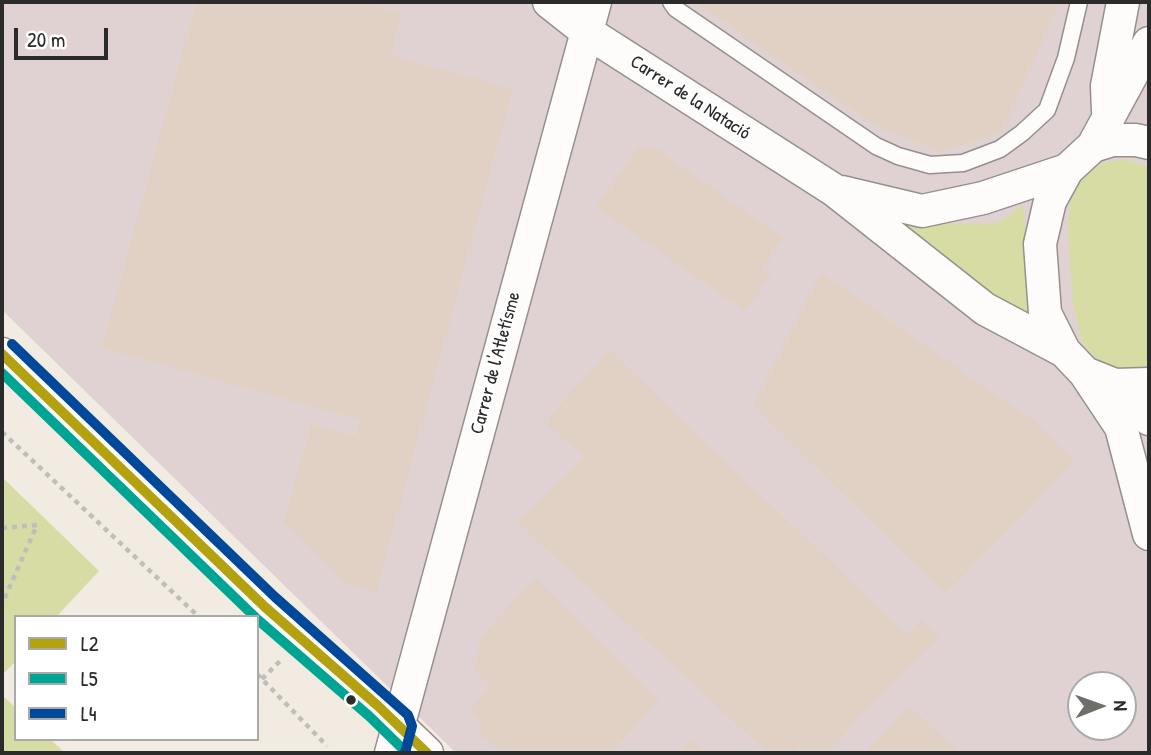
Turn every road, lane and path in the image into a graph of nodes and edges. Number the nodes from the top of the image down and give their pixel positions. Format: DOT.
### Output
graph roads {
  1 [pos="549,2"];
  2 [pos="671,2"];
  3 [pos="1079,2"];
  4 [pos="1123,2"];
  5 [pos="591,17"];
  6 [pos="1149,43"];
  7 [pos="1108,117"];
  8 [pos="1149,143"];
  9 [pos="1093,146"];
  10 [pos="1067,170"];
  11 [pos="834,190"];
  12 [pos="2,354"];
  13 [pos="1075,362"];
  14 [pos="1115,384"];
  15 [pos="1149,384"];
  16 [pos="1149,419"];
  17 [pos="2,432"];
  18 [pos="2,528"];
  19 [pos="1149,534"];
  20 [pos="2,604"];
  21 [pos="197,615"];
  22 [pos="259,676"];
  23 [pos="394,739"];
  24 [pos="327,746"];
  25 [pos="427,753"];
  1 -- 5 [label="street, Carrer de la Natació"];
  2 -- 3 [label="lane"];
  4 -- 7 [label="street"];
  5 -- 11 [label="street, Carrer de la Natació"];
  5 -- 23 [label="street, Carrer de l'Atletísme"];
  6 -- 7 [label="street"];
  7 -- 9 [label="street"];
  8 -- 9 [label="street"];
  9 -- 10 [label="street"];
  10 -- 11 [label="street, Carrer de la Natació"];
  10 -- 13 [label="street"];
  11 -- 13 [label="street, Carrer de la Natació"];
  12 -- 23 [label="street"];
  13 -- 14 [label="street, Carrer de la Natació"];
  13 -- 19 [label="street"];
  14 -- 15 [label="street"];
  14 -- 16 [label="street"];
  17 -- 21 [label="path"];
  18 -- 20 [label="path"];
  22 -- 24 [label="path"];
  23 -- 25 [label="street"];
}
